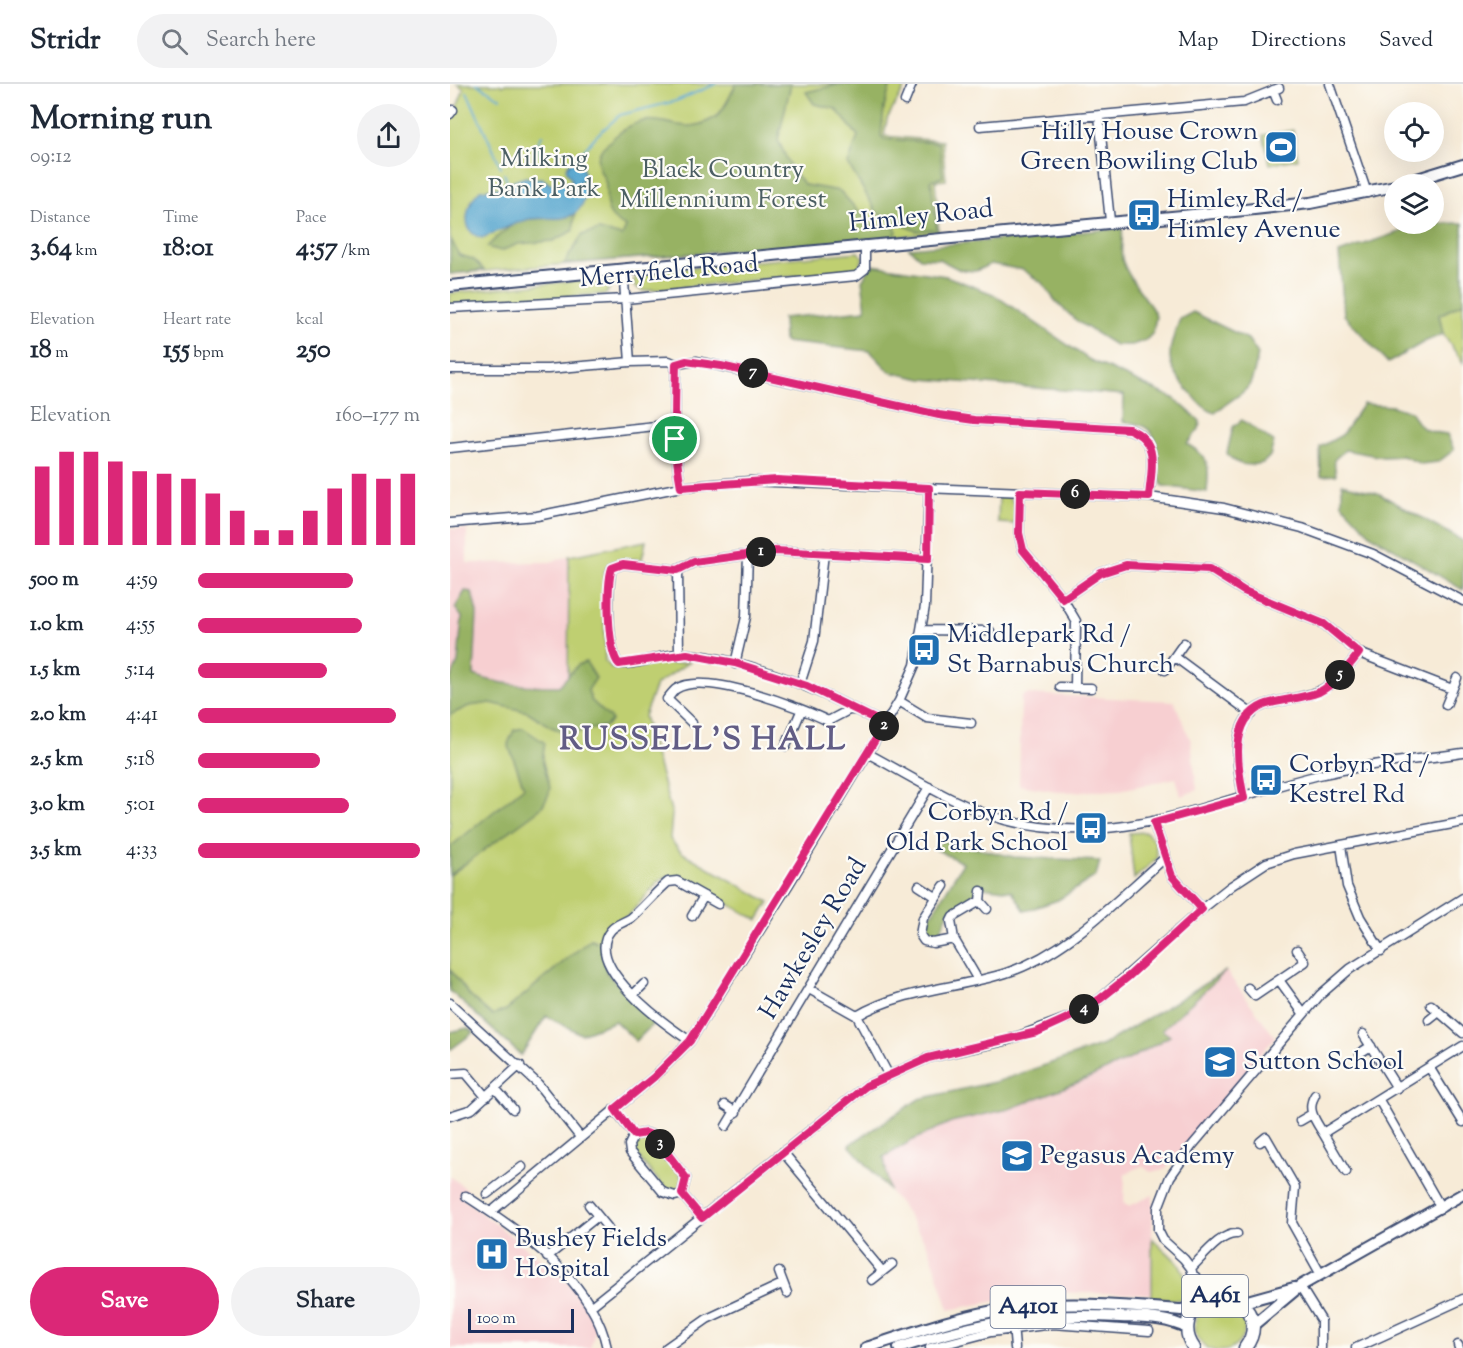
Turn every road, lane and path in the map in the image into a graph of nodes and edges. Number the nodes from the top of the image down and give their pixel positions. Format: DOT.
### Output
graph roads {
  1 [pos="912,84"];
  2 [pos="1330,84"];
  3 [pos="1277,100"];
  4 [pos="905,101"];
  5 [pos="1099,116"];
  6 [pos="980,126"];
  7 [pos="1463,165"];
  8 [pos="1434,174"];
  9 [pos="1384,189"];
  10 [pos="1367,193"];
  11 [pos="1110,221"];
  12 [pos="866,245"];
  13 [pos="624,269"];
  14 [pos="450,286"];
  15 [pos="626,299"];
  16 [pos="450,308"];
  17 [pos="630,362"];
  18 [pos="676,364"];
  19 [pos="450,369"];
  20 [pos="674,424"];
  21 [pos="450,448"];
  22 [pos="681,487"];
  23 [pos="929,488"];
  24 [pos="1020,492"];
  25 [pos="1149,497"];
  26 [pos="450,523"];
  27 [pos="824,553"];
  28 [pos="748,554"];
  29 [pos="928,559"];
  30 [pos="678,570"];
  31 [pos="1063,599"];
  32 [pos="1463,601"];
  33 [pos="922,630"];
  34 [pos="990,631"];
  35 [pos="1184,643"];
  36 [pos="1359,653"];
  37 [pos="679,655"];
  38 [pos="1175,657"];
  39 [pos="735,663"];
  40 [pos="1165,670"];
  41 [pos="1457,678"];
  42 [pos="800,684"];
  43 [pos="1059,687"];
  44 [pos="1075,687"];
  45 [pos="1091,688"];
  46 [pos="1452,689"];
  47 [pos="899,701"];
  48 [pos="1446,705"];
  49 [pos="856,710"];
  50 [pos="801,711"];
  51 [pos="1252,714"];
  52 [pos="692,723"];
  53 [pos="971,723"];
  54 [pos="885,724"];
  55 [pos="786,746"];
  56 [pos="867,753"];
  57 [pos="1463,753"];
  58 [pos="929,787"];
  59 [pos="1244,798"];
  60 [pos="1463,822"];
  61 [pos="1154,823"];
  62 [pos="1341,845"];
  63 [pos="1165,858"];
  64 [pos="919,885"];
  65 [pos="944,886"];
  66 [pos="981,891"];
  67 [pos="704,896"];
  68 [pos="936,897"];
  69 [pos="1463,898"];
  70 [pos="980,901"];
  71 [pos="718,904"];
  72 [pos="987,909"];
  73 [pos="1202,909"];
  74 [pos="692,916"];
  75 [pos="954,939"];
  76 [pos="1297,950"];
  77 [pos="1381,951"];
  78 [pos="978,980"];
  79 [pos="1279,980"];
  80 [pos="644,984"];
  81 [pos="1248,988"];
  82 [pos="810,989"];
  83 [pos="633,994"];
  84 [pos="450,1003"];
  85 [pos="1431,1005"];
  86 [pos="1440,1012"];
  87 [pos="1303,1013"];
  88 [pos="857,1016"];
  89 [pos="1429,1020"];
  90 [pos="1463,1033"];
  91 [pos="1363,1034"];
  92 [pos="690,1041"];
  93 [pos="1371,1046"];
  94 [pos="1463,1046"];
  95 [pos="1360,1053"];
  96 [pos="520,1065"];
  97 [pos="1429,1067"];
  98 [pos="450,1074"];
  99 [pos="888,1074"];
  100 [pos="495,1088"];
  101 [pos="1397,1088"];
  102 [pos="1315,1095"];
  103 [pos="486,1097"];
  104 [pos="1379,1100"];
  105 [pos="725,1105"];
  106 [pos="513,1109"];
  107 [pos="615,1109"];
  108 [pos="736,1112"];
  109 [pos="1312,1114"];
  110 [pos="450,1116"];
  111 [pos="1300,1121"];
  112 [pos="1463,1122"];
  113 [pos="726,1126"];
  114 [pos="1323,1133"];
  115 [pos="634,1135"];
  116 [pos="580,1137"];
  117 [pos="1260,1142"];
  118 [pos="783,1152"];
  119 [pos="522,1167"];
  120 [pos="1346,1172"];
  121 [pos="512,1174"];
  122 [pos="522,1185"];
  123 [pos="487,1194"];
  124 [pos="682,1194"];
  125 [pos="1463,1194"];
  126 [pos="466,1196"];
  127 [pos="589,1205"];
  128 [pos="1441,1208"];
  129 [pos="491,1212"];
  130 [pos="598,1216"];
  131 [pos="702,1218"];
  132 [pos="608,1228"];
  133 [pos="1237,1234"];
  134 [pos="547,1257"];
  135 [pos="892,1264"];
  136 [pos="882,1271"];
  137 [pos="1192,1271"];
  138 [pos="779,1272"];
  139 [pos="1320,1273"];
  140 [pos="872,1280"];
  141 [pos="782,1284"];
  142 [pos="1300,1286"];
  143 [pos="787,1293"];
  144 [pos="1212,1296"];
  145 [pos="1463,1299"];
  146 [pos="1240,1303"];
  147 [pos="1197,1304"];
  148 [pos="590,1307"];
  149 [pos="1108,1316"];
  150 [pos="1012,1324"];
  151 [pos="1078,1325"];
  152 [pos="1149,1330"];
  153 [pos="1252,1330"];
  154 [pos="1187,1331"];
  155 [pos="607,1348"];
  156 [pos="666,1348"];
  157 [pos="866,1348"];
  158 [pos="899,1348"];
  159 [pos="930,1348"];
  160 [pos="1015,1348"];
  161 [pos="1179,1348"];
  162 [pos="1194,1348"];
  163 [pos="1245,1348"];
  164 [pos="1257,1348"];
  165 [pos="1321,1348"];
  166 [pos="1356,1348"];
  1 -- 4 [label="street"];
  2 -- 10 [label="street"];
  3 -- 5 [label="street"];
  5 -- 6 [label="street"];
  5 -- 11 [label="street"];
  7 -- 8 [label="main road"];
  9 -- 10 [label="main road, Himley Road"];
  10 -- 11 [label="main road, Himley Road"];
  11 -- 12 [label="main road, Himley Road"];
  12 -- 13 [label="main road, Himley Road"];
  12 -- 15 [label="street, Merryfield Road"];
  13 -- 14 [label="main road, Himley Road"];
  13 -- 15 [label="street"];
  15 -- 16 [label="street, Merryfield Road"];
  15 -- 17 [label="street"];
  17 -- 18 [label="street"];
  17 -- 19 [label="street"];
  18 -- 20 [label="street"];
  18 -- 25 [label="street"];
  20 -- 21 [label="street"];
  20 -- 22 [label="street"];
  22 -- 23 [label="street"];
  22 -- 26 [label="street"];
  23 -- 24 [label="street"];
  23 -- 29 [label="street"];
  24 -- 25 [label="street"];
  24 -- 31 [label="street"];
  25 -- 32 [label="street"];
  27 -- 28 [label="street"];
  27 -- 29 [label="street"];
  27 -- 42 [label="street"];
  28 -- 30 [label="street"];
  28 -- 39 [label="street"];
  29 -- 33 [label="street"];
  30 -- 37 [label="street"];
  30 -- 37 [label="street"];
  31 -- 36 [label="street"];
  31 -- 44 [label="street"];
  33 -- 34 [label="street"];
  33 -- 47 [label="street"];
  35 -- 38 [label="street"];
  36 -- 46 [label="street"];
  36 -- 51 [label="street"];
  37 -- 39 [label="street"];
  38 -- 40 [label="street"];
  38 -- 51 [label="street"];
  39 -- 42 [label="street"];
  41 -- 46 [label="street"];
  42 -- 49 [label="street"];
  43 -- 44 [label="street"];
  44 -- 45 [label="street"];
  46 -- 48 [label="street"];
  47 -- 53 [label="street"];
  47 -- 54 [label="street"];
  49 -- 50 [label="street"];
  49 -- 54 [label="street"];
  50 -- 52 [label="street"];
  50 -- 55 [label="street"];
  51 -- 59 [label="street"];
  54 -- 56 [label="street"];
  56 -- 58 [label="street"];
  56 -- 92 [label="street"];
  57 -- 59 [label="street"];
  58 -- 61 [label="street"];
  58 -- 82 [label="street, Hawkesley Road"];
  59 -- 61 [label="street"];
  60 -- 62 [label="street"];
  61 -- 63 [label="street"];
  62 -- 73 [label="street"];
  62 -- 77 [label="street"];
  63 -- 73 [label="street"];
  63 -- 78 [label="street"];
  64 -- 68 [label="street"];
  65 -- 68 [label="street"];
  66 -- 70 [label="street"];
  67 -- 71 [label="street"];
  67 -- 74 [label="street"];
  67 -- 83 [label="street"];
  68 -- 75 [label="street"];
  69 -- 77 [label="street"];
  70 -- 72 [label="street"];
  70 -- 75 [label="street"];
  73 -- 99 [label="street"];
  75 -- 78 [label="street"];
  76 -- 79 [label="street"];
  77 -- 87 [label="street"];
  78 -- 88 [label="street"];
  79 -- 81 [label="street"];
  79 -- 87 [label="street"];
  80 -- 83 [label="street"];
  82 -- 88 [label="street"];
  82 -- 108 [label="street, Hawkesley Road"];
  83 -- 92 [label="street"];
  84 -- 96 [label="street"];
  85 -- 86 [label="street"];
  86 -- 89 [label="street"];
  86 -- 90 [label="street"];
  87 -- 137 [label="street"];
  88 -- 99 [label="street"];
  91 -- 93 [label="street"];
  92 -- 107 [label="street"];
  93 -- 95 [label="street"];
  93 -- 101 [label="street"];
  94 -- 97 [label="street"];
  96 -- 100 [label="street"];
  96 -- 116 [label="street"];
  97 -- 101 [label="street"];
  97 -- 112 [label="street"];
  98 -- 103 [label="street"];
  99 -- 118 [label="street"];
  100 -- 103 [label="street"];
  100 -- 106 [label="street"];
  101 -- 104 [label="street"];
  102 -- 109 [label="street"];
  103 -- 110 [label="street"];
  104 -- 114 [label="street"];
  104 -- 128 [label="street"];
  105 -- 108 [label="street"];
  107 -- 115 [label="street"];
  107 -- 116 [label="street"];
  108 -- 113 [label="street, Hawkesley Road"];
  109 -- 111 [label="street"];
  109 -- 114 [label="street"];
  114 -- 120 [label="street"];
  115 -- 124 [label="street"];
  115 -- 124 [label="street"];
  116 -- 122 [label="street"];
  117 -- 139 [label="street"];
  118 -- 131 [label="street"];
  118 -- 136 [label="street"];
  119 -- 121 [label="street"];
  121 -- 122 [label="street"];
  121 -- 123 [label="street"];
  122 -- 129 [label="street"];
  124 -- 131 [label="street"];
  125 -- 128 [label="main road"];
  126 -- 129 [label="street"];
  127 -- 130 [label="street"];
  128 -- 139 [label="main road"];
  129 -- 134 [label="street"];
  130 -- 132 [label="street"];
  130 -- 134 [label="street"];
  131 -- 148 [label="street"];
  133 -- 137 [label="street"];
  134 -- 148 [label="street"];
  135 -- 136 [label="street"];
  136 -- 140 [label="street"];
  137 -- 144 [label="street"];
  137 -- 147 [label="street"];
  138 -- 141 [label="street"];
  139 -- 142 [label="main road"];
  141 -- 143 [label="street"];
  141 -- 156 [label="street"];
  142 -- 146 [label="main road"];
  142 -- 153 [label="main road"];
  142 -- 165 [label="street"];
  144 -- 146 [label="highway, A461"];
  144 -- 147 [label="highway, A461"];
  145 -- 166 [label="street"];
  146 -- 153 [label="highway, A461"];
  147 -- 154 [label="highway, A461"];
  147 -- 157 [label="main road, A4101"];
  148 -- 155 [label="street"];
  149 -- 150 [label="main road, A4101"];
  149 -- 151 [label="street"];
  149 -- 154 [label="main road, A4101"];
  150 -- 151 [label="street"];
  150 -- 158 [label="main road, A4101"];
  150 -- 159 [label="street"];
  150 -- 160 [label="street"];
  151 -- 152 [label="street"];
  153 -- 163 [label="highway, A461"];
  153 -- 164 [label="highway, A461"];
  154 -- 161 [label="highway, A461"];
  154 -- 162 [label="highway, A461"];
}
